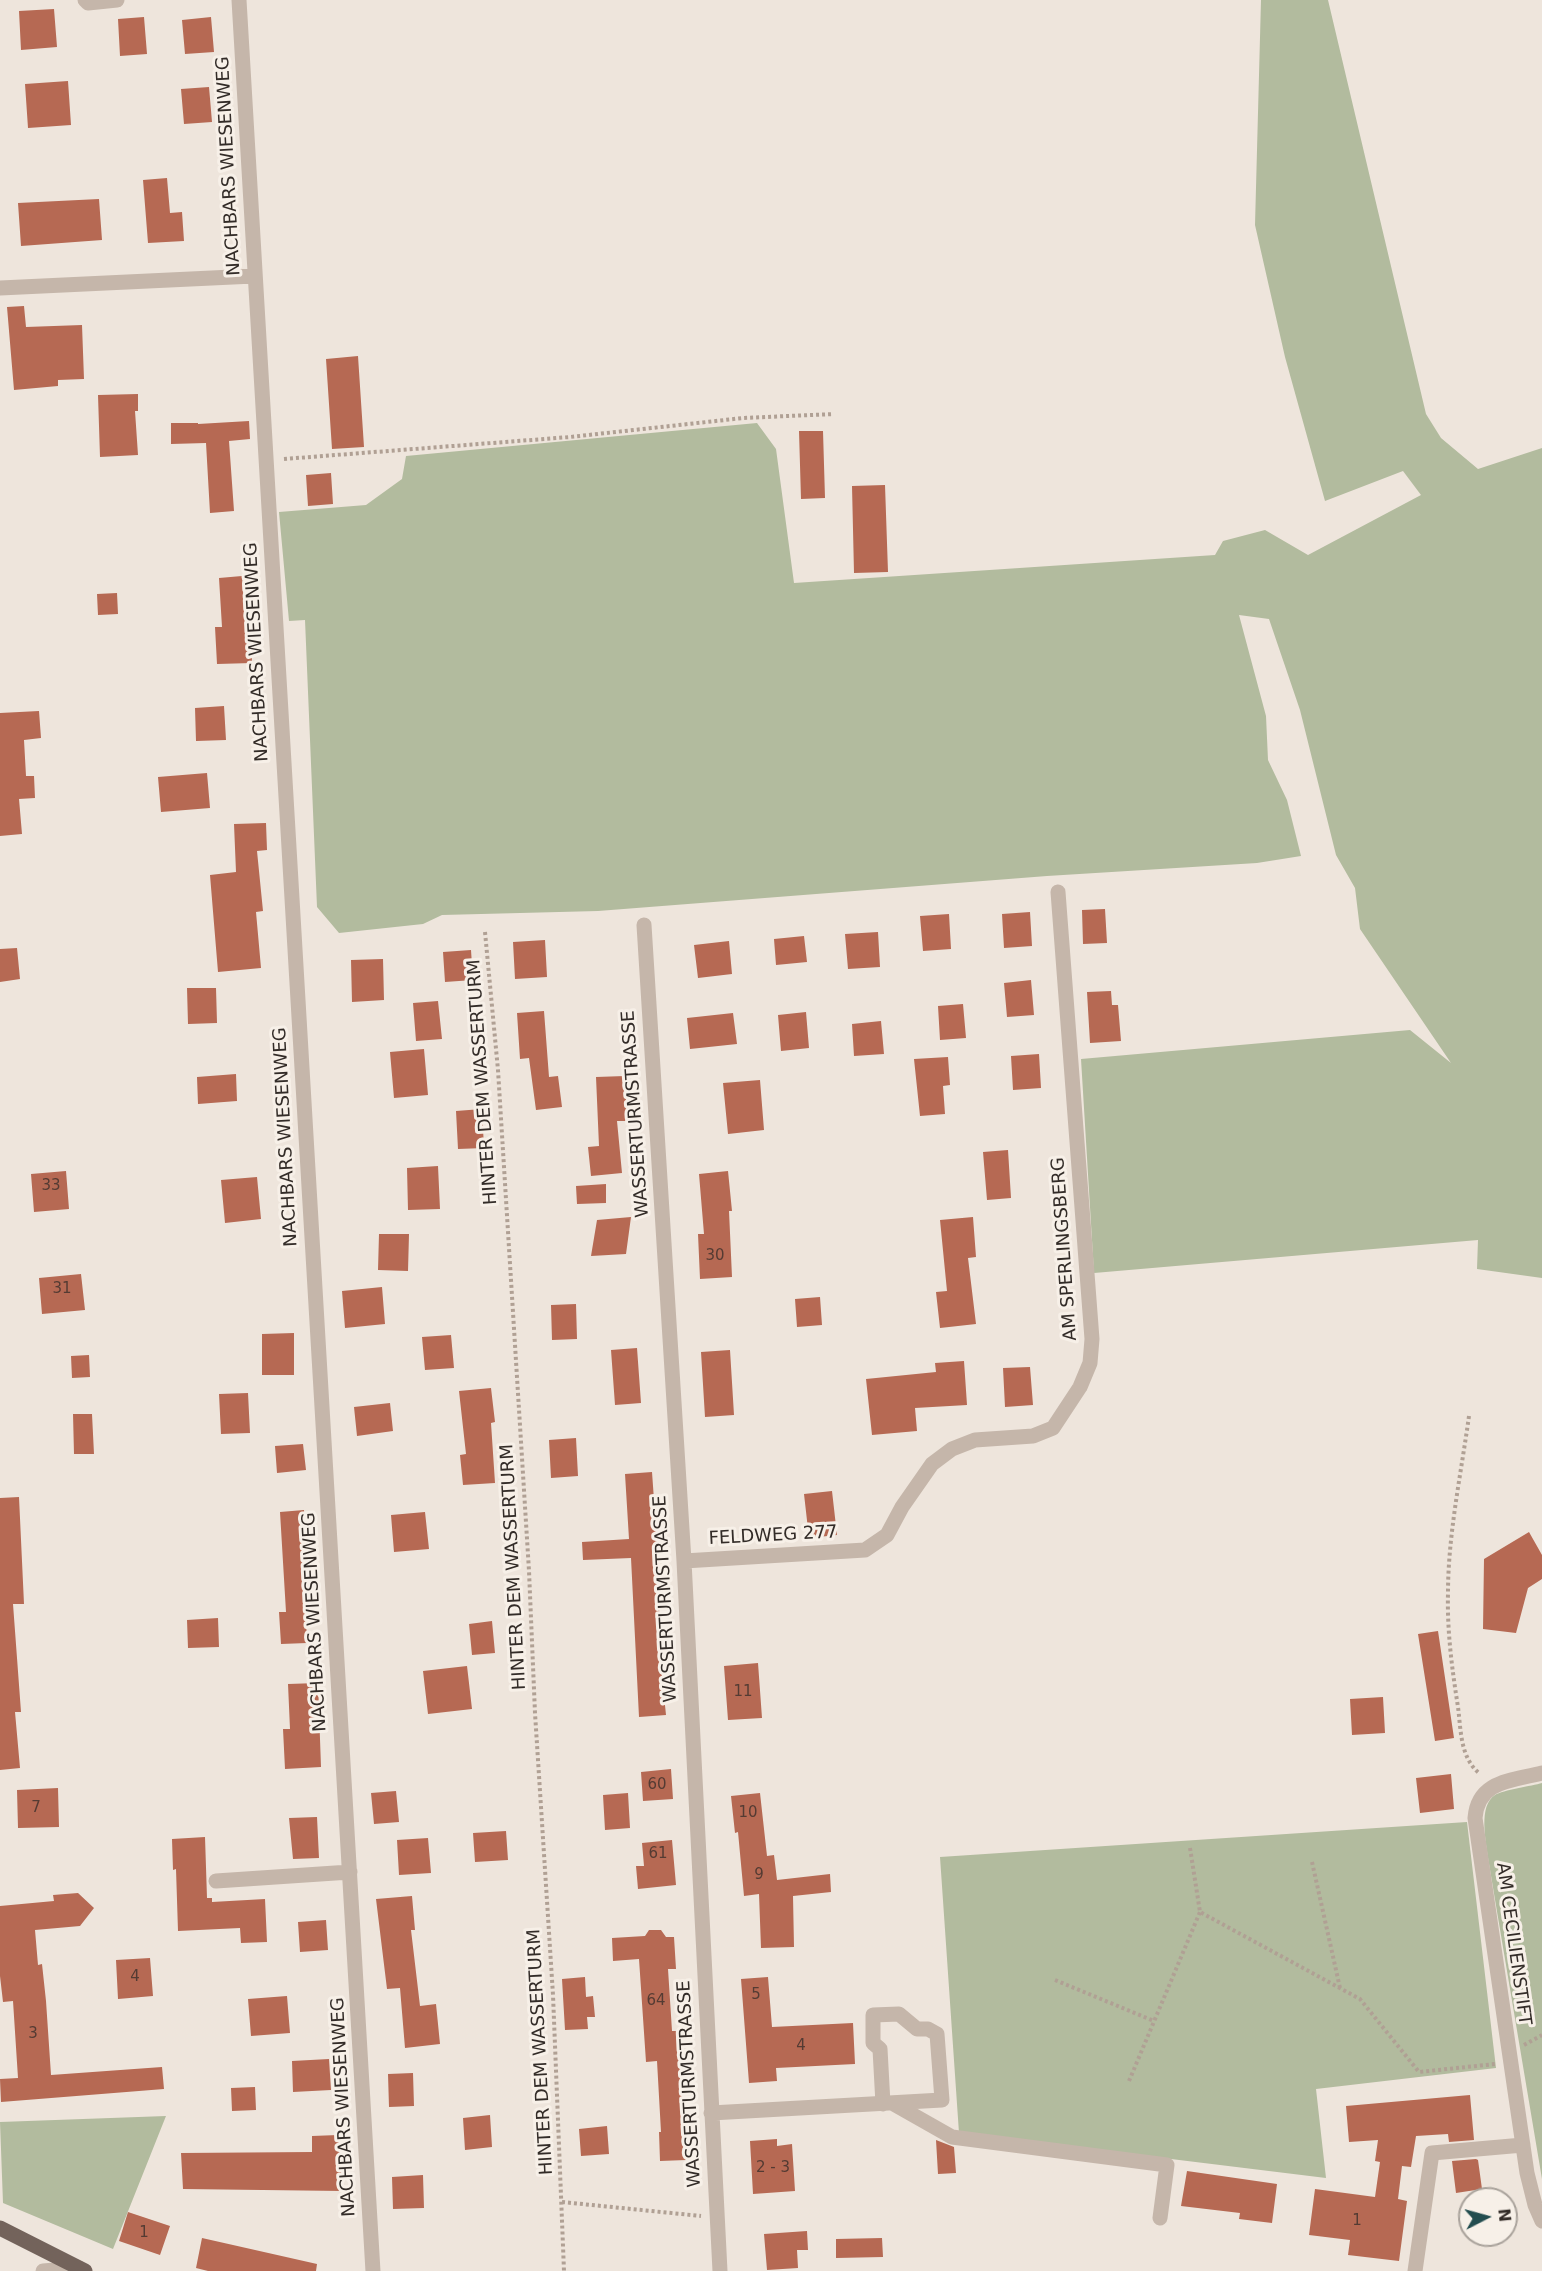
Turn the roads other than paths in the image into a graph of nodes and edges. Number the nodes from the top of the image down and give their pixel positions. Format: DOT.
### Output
graph roads {
  1 [pos="85,0"];
  2 [pos="117,0"];
  3 [pos="239,0"];
  4 [pos="254,276"];
  5 [pos="0,288"];
  6 [pos="1058,892"];
  7 [pos="644,925"];
  8 [pos="865,1550"];
  9 [pos="684,1561"];
  10 [pos="1542,1773"];
  11 [pos="350,1872"];
  12 [pos="216,1881"];
  13 [pos="888,2103"];
  14 [pos="711,2114"];
  15 [pos="1522,2145"];
  16 [pos="1160,2218"];
  17 [pos="1542,2221"];
  18 [pos="0,2228"];
  19 [pos="82,2269"];
  20 [pos="43,2271"];
  21 [pos="373,2271"];
  22 [pos="720,2271"];
  23 [pos="1415,2271"];
  1 -- 2 [label="street"];
  3 -- 4 [label="street, NACHBARS WIESENWEG"];
  4 -- 5 [label="street"];
  4 -- 11 [label="street, NACHBARS WIESENWEG"];
  6 -- 8 [label="street, AM SPERLINGSBERG"];
  7 -- 9 [label="street, WASSERTURMSTRASSE"];
  8 -- 9 [label="street, FELDWEG 277"];
  9 -- 14 [label="street, WASSERTURMSTRASSE"];
  10 -- 15 [label="street, AM CECILIENSTIFT"];
  11 -- 12 [label="street"];
  11 -- 21 [label="street, NACHBARS WIESENWEG"];
  13 -- 13 [label="street"];
  13 -- 14 [label="street"];
  13 -- 16 [label="street"];
  14 -- 22 [label="street, WASSERTURMSTRASSE"];
  15 -- 17 [label="street, AM CECILIENSTIFT"];
  15 -- 23 [label="street"];
  18 -- 19 [label="main road"];
  19 -- 20 [label="street"];
}
